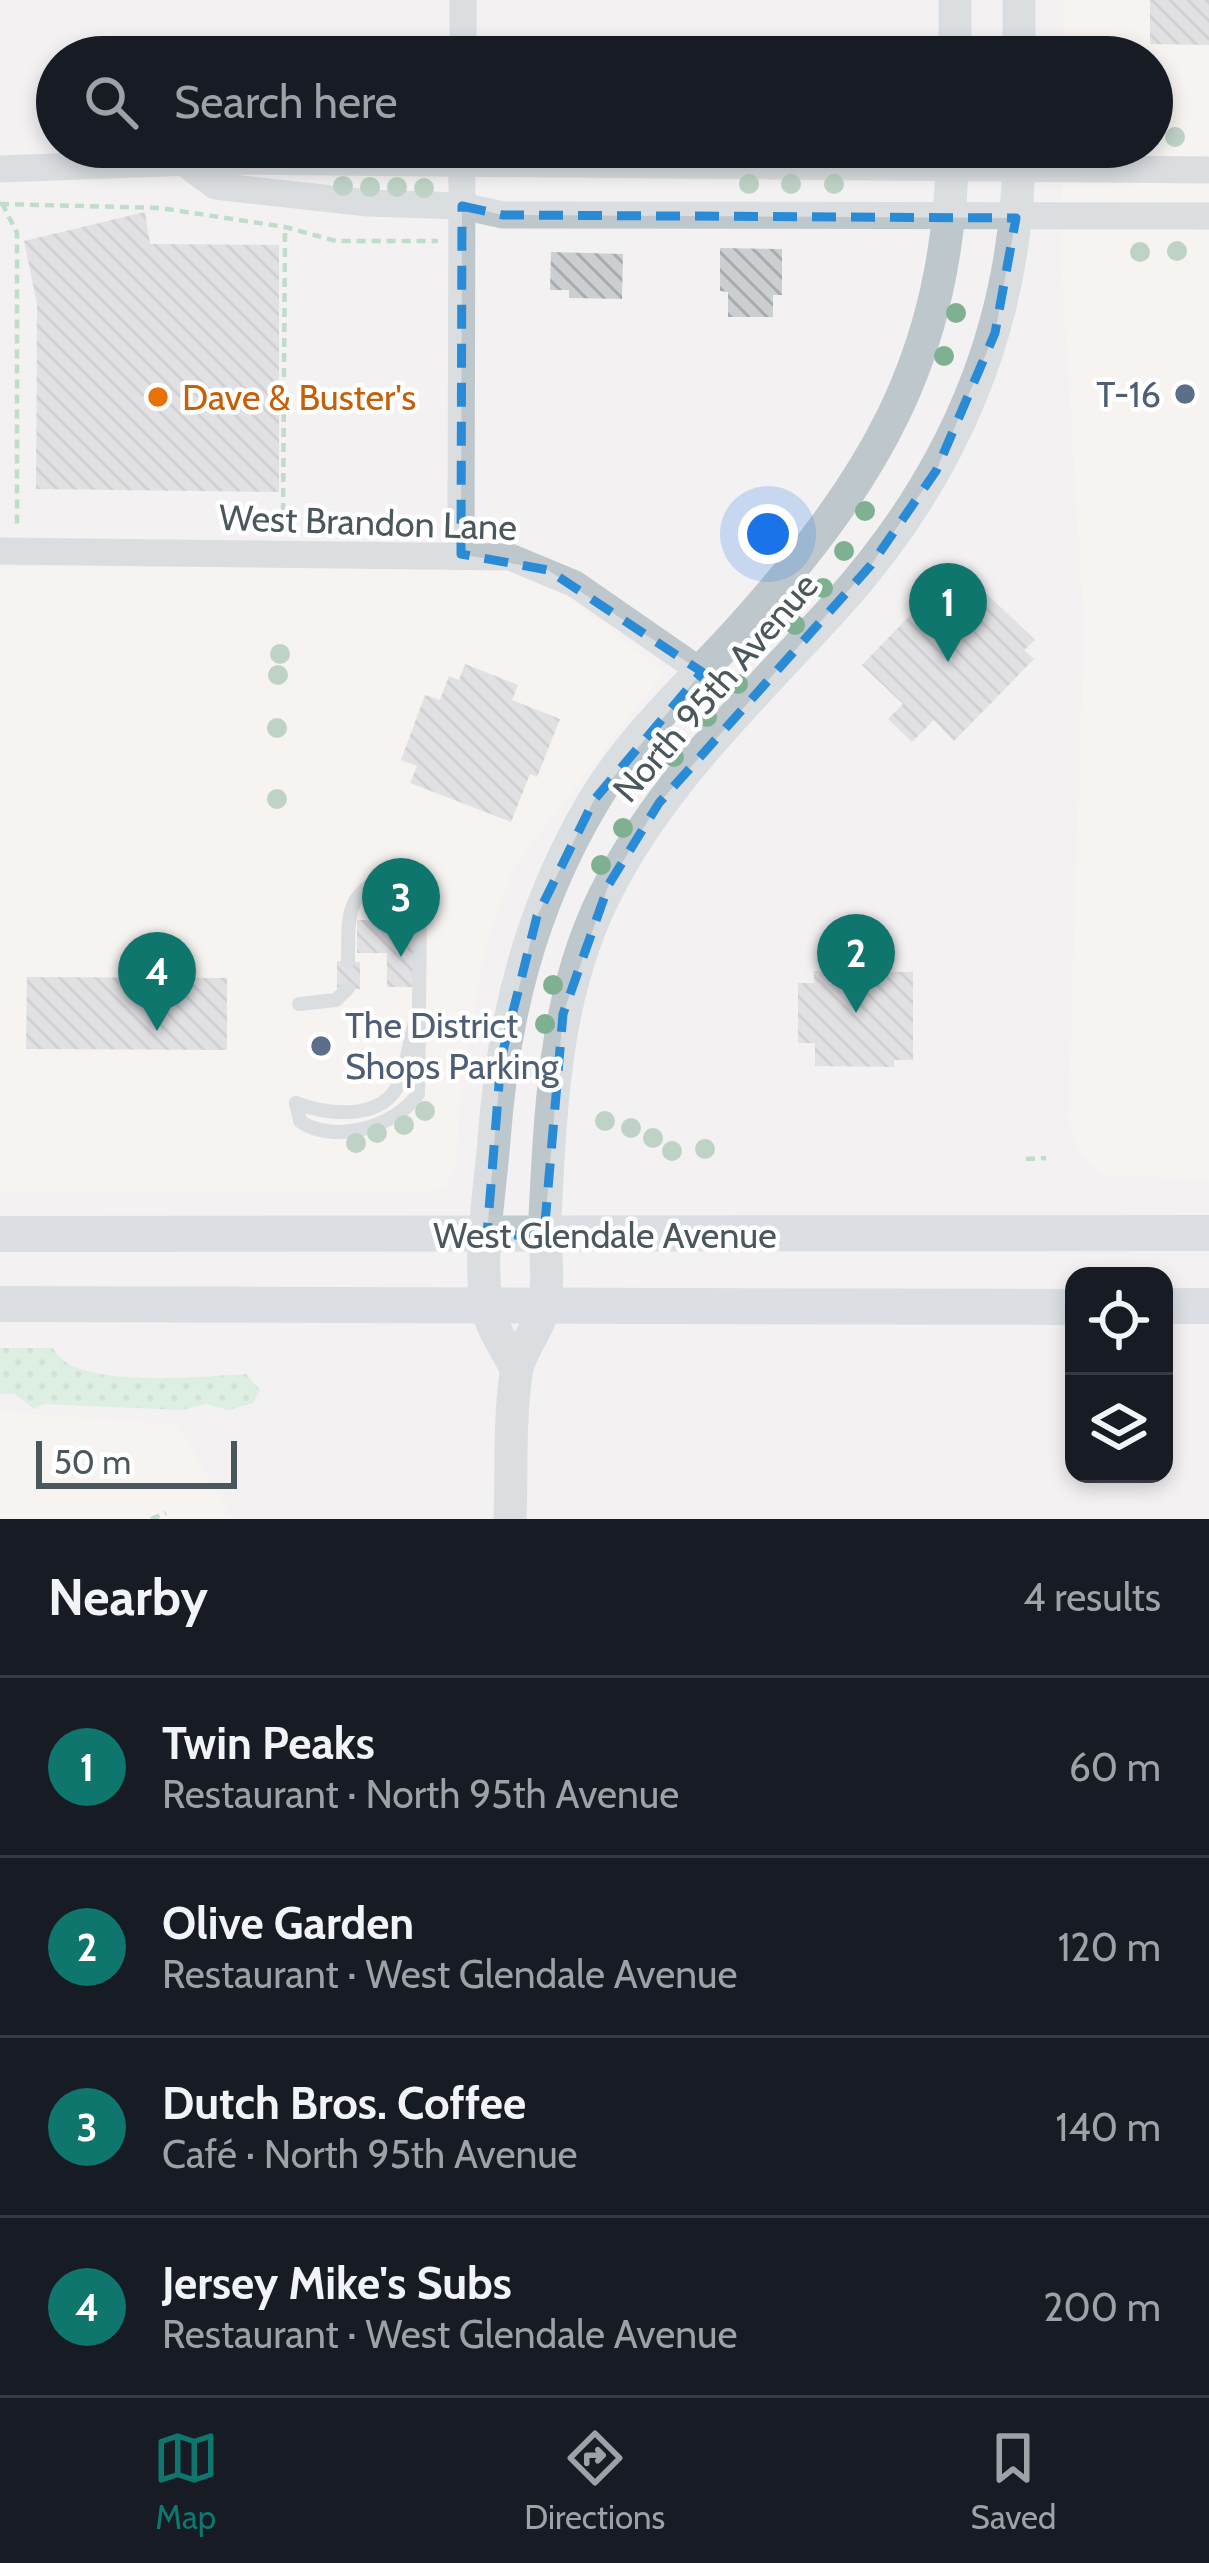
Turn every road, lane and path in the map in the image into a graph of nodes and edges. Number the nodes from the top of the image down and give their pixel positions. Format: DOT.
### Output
graph roads {
  1 [pos="463,0"];
  2 [pos="955,0"];
  3 [pos="1019,0"];
  4 [pos="463,36"];
  5 [pos="955,36"];
  6 [pos="1019,36"];
  7 [pos="165,168"];
  8 [pos="191,168"];
  9 [pos="462,168"];
  10 [pos="953,168"];
  11 [pos="1018,168"];
  12 [pos="1173,168"];
  13 [pos="1209,170"];
  14 [pos="1,182"];
  15 [pos="1,204"];
  16 [pos="462,206"];
  17 [pos="1209,216"];
  18 [pos="951,217"];
  19 [pos="1016,218"];
  20 [pos="285,226"];
  21 [pos="462,241"];
  22 [pos="283,533"];
  23 [pos="9,540"];
  24 [pos="461,554"];
  25 [pos="702,672"];
  26 [pos="349,962"];
  27 [pos="348,988"];
  28 [pos="299,1004"];
  29 [pos="296,1103"];
  30 [pos="1046,1158"];
  31 [pos="1026,1159"];
  32 [pos="1209,1233"];
  33 [pos="0,1234"];
  34 [pos="487,1235"];
  35 [pos="544,1235"];
  36 [pos="0,1304"];
  37 [pos="486,1306"];
  38 [pos="1173,1306"];
  39 [pos="1209,1306"];
  40 [pos="544,1307"];
  41 [pos="1065,1307"];
  42 [pos="516,1369"];
  43 [pos="166,1513"];
  44 [pos="151,1519"];
  45 [pos="510,1519"];
  1 -- 4 [label="street"];
  2 -- 5 [label="street"];
  3 -- 6 [label="street"];
  7 -- 14 [label="street"];
  8 -- 16 [label="street"];
  9 -- 16 [label="street"];
  10 -- 18 [label="street, North 95th Avenue"];
  11 -- 19 [label="street, North 95th Avenue"];
  12 -- 13 [label="street"];
  14 -- 15 [label="path"];
  15 -- 20 [label="path"];
  15 -- 23 [label="path"];
  16 -- 18 [label="street"];
  16 -- 21 [label="street"];
  17 -- 19 [label="street"];
  18 -- 19 [label="street"];
  18 -- 25 [label="street, North 95th Avenue"];
  19 -- 35 [label="street, North 95th Avenue"];
  20 -- 21 [label="path"];
  20 -- 22 [label="path"];
  21 -- 24 [label="street"];
  23 -- 24 [label="street, West Brandon Lane"];
  24 -- 25 [label="street, West Brandon Lane"];
  25 -- 34 [label="street, North 95th Avenue"];
  26 -- 29 [label="lane"];
  27 -- 28 [label="lane"];
  30 -- 31 [label="path"];
  32 -- 35 [label="main road, West Glendale Avenue"];
  33 -- 34 [label="main road, West Glendale Avenue"];
  34 -- 35 [label="main road, West Glendale Avenue"];
  34 -- 37 [label="street, North 95th Avenue"];
  35 -- 40 [label="street, North 95th Avenue"];
  36 -- 37 [label="main road, West Glendale Avenue"];
  37 -- 40 [label="main road, West Glendale Avenue"];
  37 -- 42 [label="street, North 95th Avenue"];
  38 -- 39 [label="main road"];
  40 -- 41 [label="main road, West Glendale Avenue"];
  40 -- 42 [label="street, North 95th Avenue"];
  42 -- 45 [label="street, North 95th Avenue"];
  43 -- 44 [label="path"];
}
